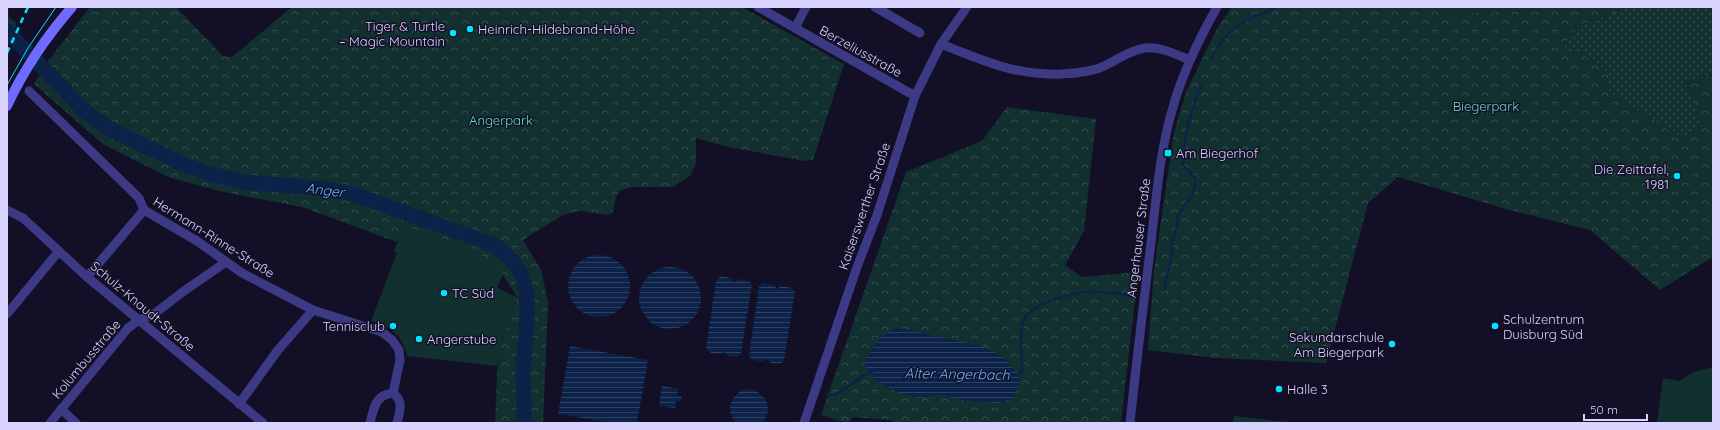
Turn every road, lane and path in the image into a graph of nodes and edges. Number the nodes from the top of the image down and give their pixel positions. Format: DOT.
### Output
graph roads {
  1 [pos="72,7"];
  2 [pos="758,7"];
  3 [pos="806,7"];
  4 [pos="875,7"];
  5 [pos="967,7"];
  6 [pos="1217,7"];
  7 [pos="795,28"];
  8 [pos="920,33"];
  9 [pos="941,44"];
  10 [pos="1190,60"];
  11 [pos="29,91"];
  12 [pos="915,96"];
  13 [pos="7,106"];
  14 [pos="7,210"];
  15 [pos="144,210"];
  16 [pos="59,251"];
  17 [pos="226,262"];
  18 [pos="88,277"];
  19 [pos="313,310"];
  20 [pos="7,314"];
  21 [pos="139,320"];
  22 [pos="392,393"];
  23 [pos="239,404"];
  24 [pos="61,409"];
  25 [pos="50,423"];
  26 [pos="76,423"];
  27 [pos="263,423"];
  28 [pos="370,423"];
  29 [pos="397,423"];
  30 [pos="804,423"];
  31 [pos="1130,423"];
  1 -- 13 [label="street"];
  2 -- 7 [label="street, Berzeliusstraße"];
  3 -- 7 [label="street"];
  4 -- 8 [label="street"];
  5 -- 9 [label="street, Kaiserswerther Straße"];
  6 -- 10 [label="street, Angerhauser Straße"];
  7 -- 12 [label="street, Berzeliusstraße"];
  9 -- 10 [label="street"];
  9 -- 12 [label="street, Kaiserswerther Straße"];
  10 -- 31 [label="street, Angerhauser Straße"];
  11 -- 15 [label="street, Hermann-Rinne-Straße"];
  12 -- 30 [label="street, Kaiserswerther Straße"];
  14 -- 16 [label="street, Schulz-Knaudt-Straße"];
  15 -- 17 [label="street, Hermann-Rinne-Straße"];
  15 -- 18 [label="street"];
  16 -- 18 [label="street, Schulz-Knaudt-Straße"];
  16 -- 20 [label="street"];
  17 -- 19 [label="street, Hermann-Rinne-Straße"];
  17 -- 21 [label="street, Kolumbusstraße"];
  18 -- 21 [label="street, Schulz-Knaudt-Straße"];
  19 -- 22 [label="street, Hermann-Rinne-Straße"];
  19 -- 23 [label="street"];
  21 -- 23 [label="street, Schulz-Knaudt-Straße"];
  21 -- 24 [label="street, Kolumbusstraße"];
  22 -- 28 [label="street"];
  22 -- 29 [label="street"];
  23 -- 27 [label="street, Schulz-Knaudt-Straße"];
  24 -- 25 [label="street, Kolumbusstraße"];
  24 -- 26 [label="street"];
}
